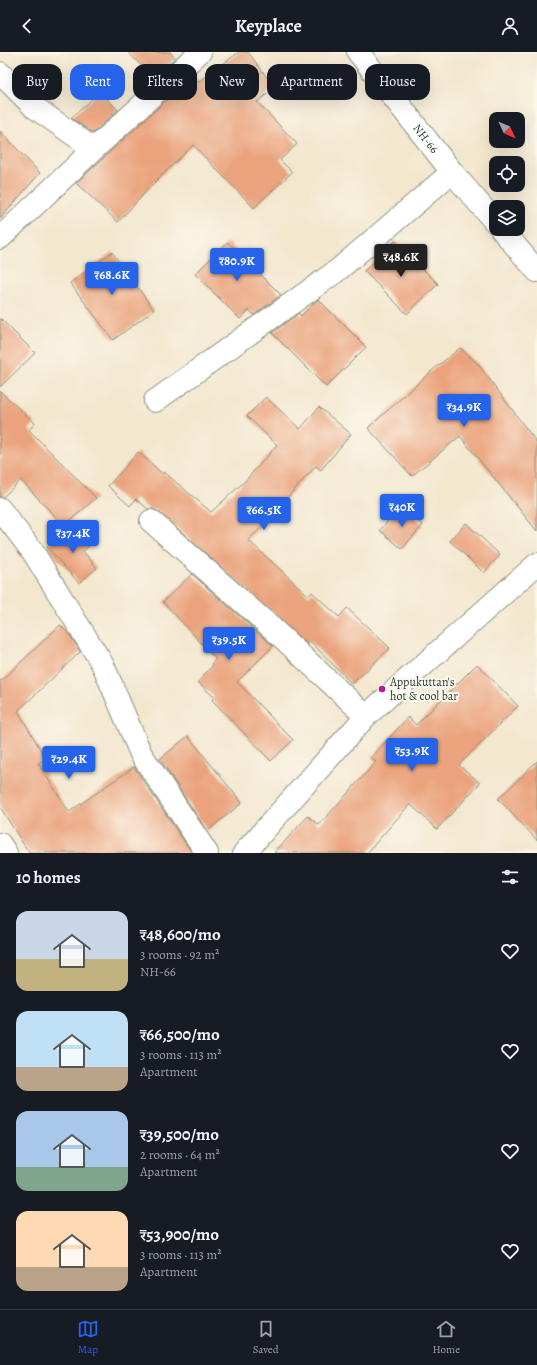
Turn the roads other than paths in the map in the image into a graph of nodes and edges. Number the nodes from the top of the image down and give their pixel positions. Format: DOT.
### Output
graph roads {
  1 [pos="200,52"];
  2 [pos="358,52"];
  3 [pos="0,73"];
  4 [pos="94,149"];
  5 [pos="452,172"];
  6 [pos="489,215"];
  7 [pos="507,236"];
  8 [pos="0,238"];
  9 [pos="537,270"];
  10 [pos="155,401"];
  11 [pos="0,509"];
  12 [pos="152,521"];
  13 [pos="537,564"];
  14 [pos="366,716"];
  15 [pos="0,844"];
  16 [pos="6,853"];
  17 [pos="207,853"];
  18 [pos="244,853"];
  1 -- 4 [label="street"];
  2 -- 5 [label="street, NH-66"];
  3 -- 4 [label="street"];
  4 -- 8 [label="street"];
  5 -- 6 [label="street, NH-66"];
  5 -- 10 [label="street"];
  7 -- 9 [label="street"];
  11 -- 17 [label="street"];
  12 -- 14 [label="street"];
  13 -- 14 [label="street"];
  14 -- 18 [label="street"];
  15 -- 16 [label="street"];
}
